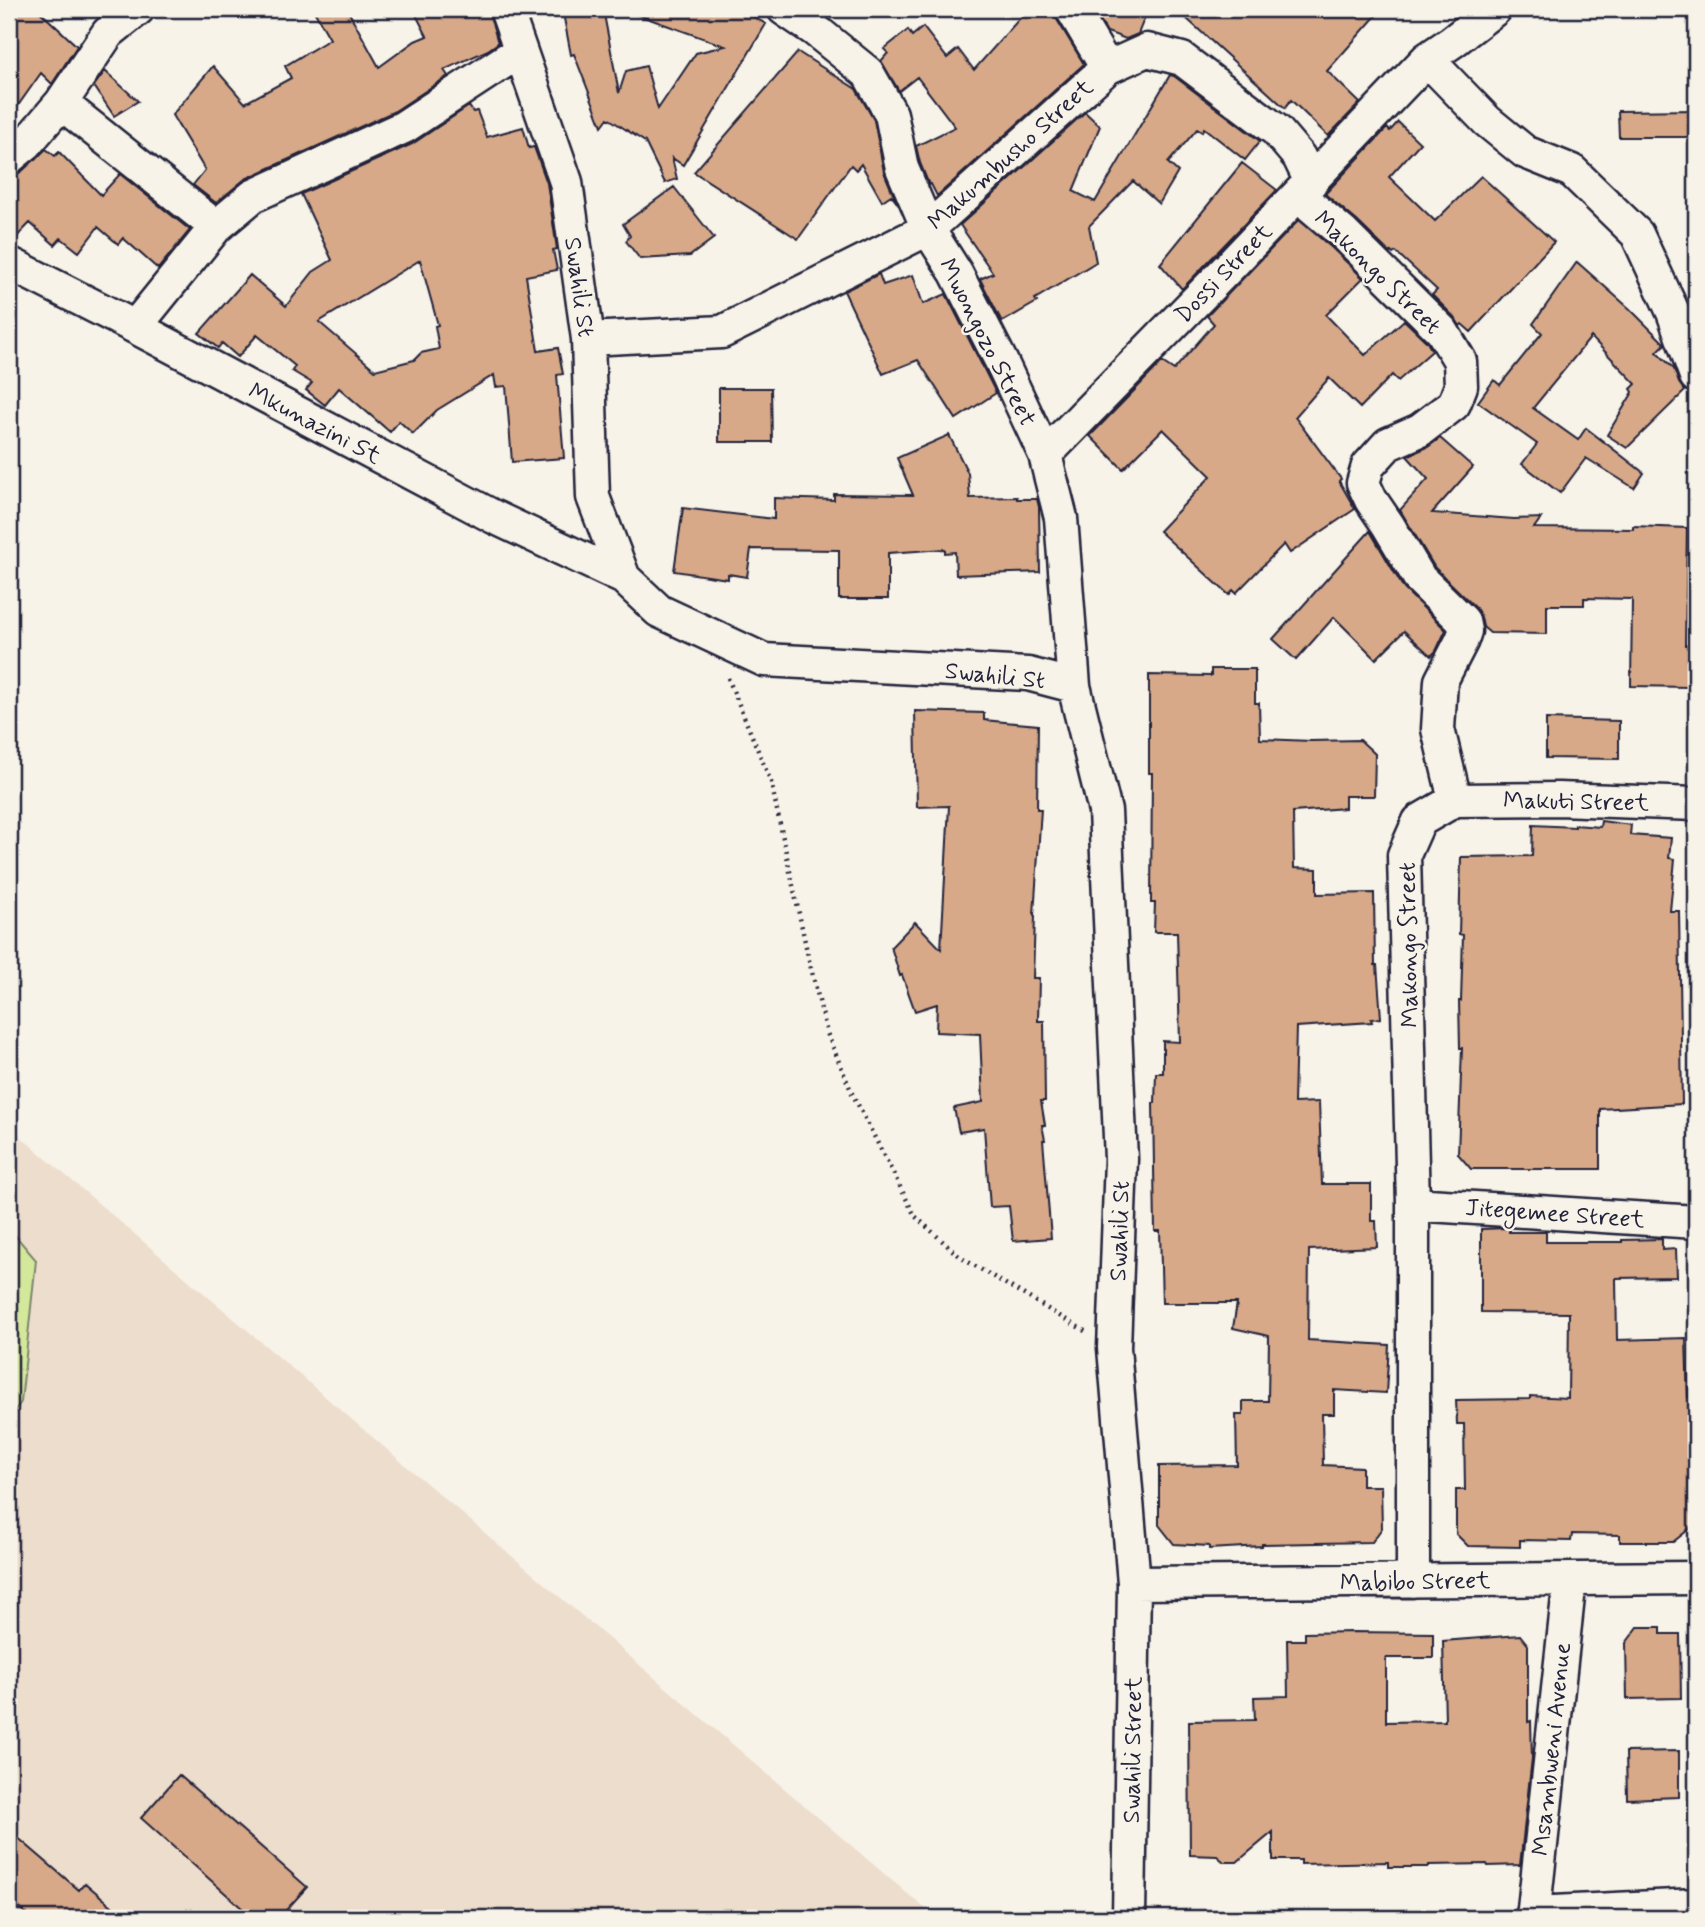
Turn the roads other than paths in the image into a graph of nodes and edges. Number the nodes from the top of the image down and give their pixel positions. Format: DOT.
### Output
graph roads {
  1 [pos="138,9"];
  2 [pos="506,9"];
  3 [pos="784,9"];
  4 [pos="1072,9"];
  5 [pos="1495,9"];
  6 [pos="520,51"];
  7 [pos="1427,59"];
  8 [pos="1107,68"];
  9 [pos="61,103"];
  10 [pos="9,158"];
  11 [pos="1305,188"];
  12 [pos="216,226"];
  13 [pos="928,229"];
  14 [pos="9,263"];
  15 [pos="135,327"];
  16 [pos="588,339"];
  17 [pos="1696,376"];
  18 [pos="1045,456"];
  19 [pos="624,578"];
  20 [pos="1074,686"];
  21 [pos="1455,800"];
  22 [pos="1696,804"];
  23 [pos="1413,1204"];
  24 [pos="1696,1222"];
  25 [pos="1696,1578"];
  26 [pos="1570,1579"];
  27 [pos="1413,1581"];
  28 [pos="1134,1583"];
  29 [pos="1696,1905"];
  30 [pos="1533,1916"];
  31 [pos="1129,1918"];
  1 -- 9 [label="street"];
  2 -- 6 [label="street, Swahili St"];
  3 -- 13 [label="street, Mwongozo Street"];
  4 -- 8 [label="street"];
  5 -- 7 [label="street, Dossi Street"];
  6 -- 12 [label="street"];
  6 -- 16 [label="street, Swahili St"];
  7 -- 11 [label="street, Dossi Street"];
  7 -- 17 [label="street"];
  8 -- 11 [label="street, Makumbusho Street"];
  8 -- 13 [label="street, Makumbusho Street"];
  9 -- 10 [label="street"];
  9 -- 12 [label="street"];
  11 -- 18 [label="street, Dossi Street"];
  11 -- 21 [label="street, Makongo Street"];
  12 -- 15 [label="street"];
  13 -- 16 [label="street, Makumbusho Street"];
  13 -- 18 [label="street, Mwongozo Street"];
  14 -- 15 [label="street, Mkunazini St"];
  15 -- 19 [label="street, Mkunazini St"];
  16 -- 19 [label="street, Swahili St"];
  18 -- 20 [label="street, Mwongozo Street"];
  19 -- 20 [label="street, Swahili St"];
  20 -- 28 [label="street, Swahili St"];
  21 -- 22 [label="street, Makuti Street"];
  21 -- 23 [label="street, Makongo Street"];
  23 -- 24 [label="street, Jitegemee Street"];
  23 -- 27 [label="street, Makongo Street"];
  25 -- 26 [label="street, Mabibo Street"];
  26 -- 27 [label="street, Mabibo Street"];
  26 -- 30 [label="street, Msambweni Avenue"];
  27 -- 28 [label="street, Mabibo Street"];
  28 -- 31 [label="street, Swahili Street"];
  29 -- 30 [label="street"];
}
